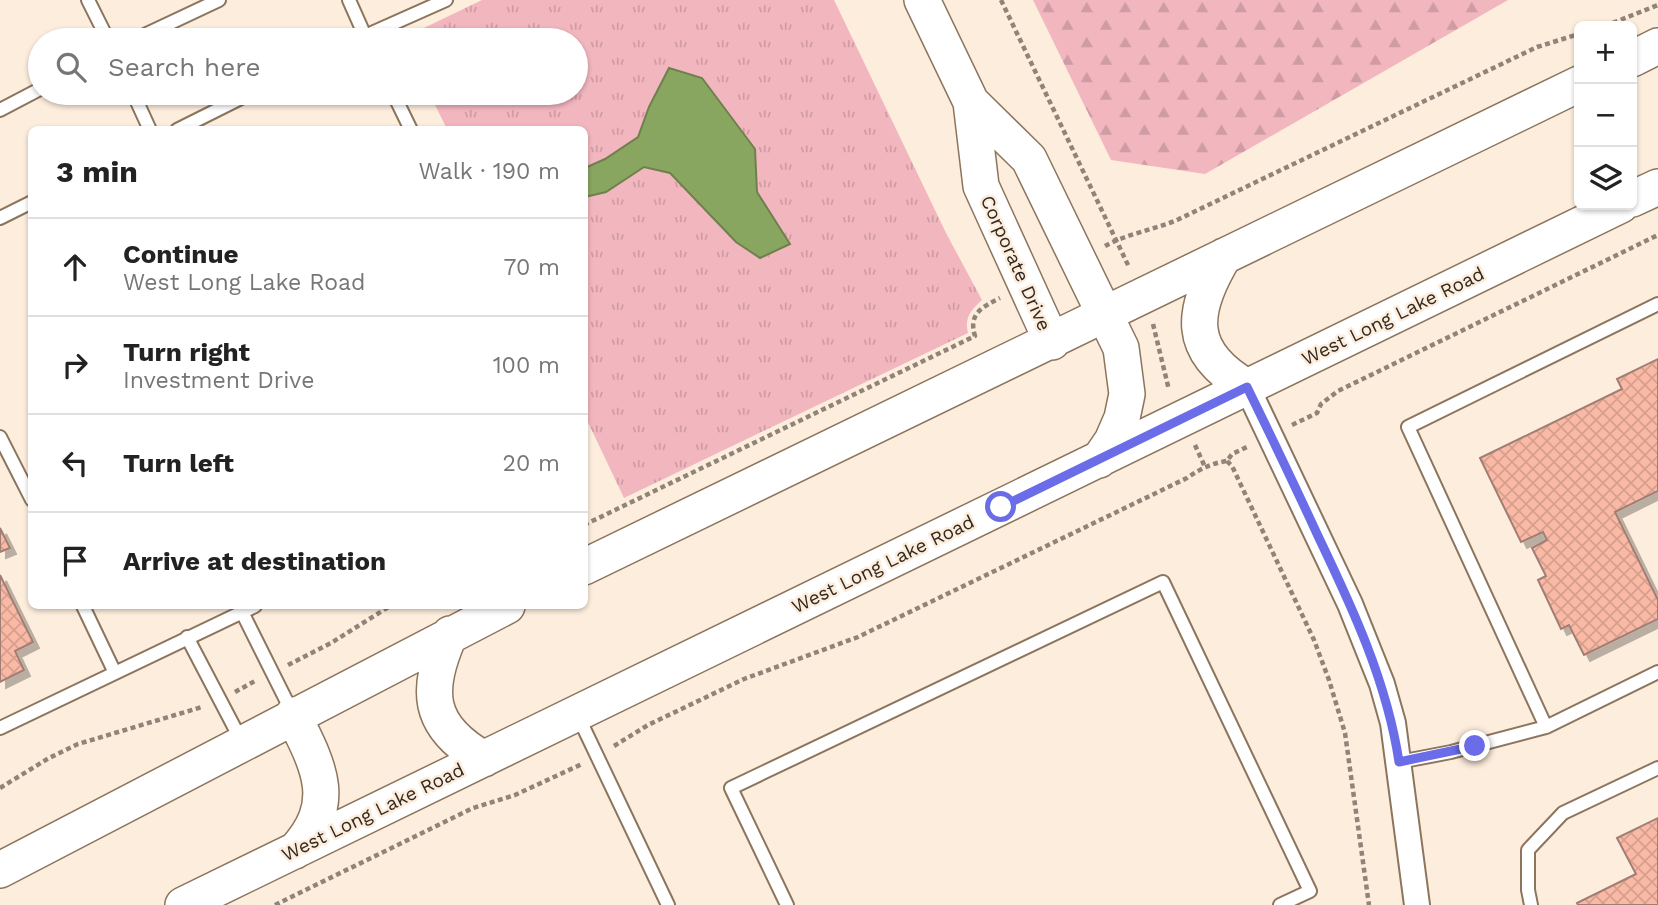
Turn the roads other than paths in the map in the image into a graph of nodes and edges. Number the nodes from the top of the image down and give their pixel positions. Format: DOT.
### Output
graph roads {
  1 [pos="88,0"];
  2 [pos="219,0"];
  3 [pos="349,0"];
  4 [pos="446,0"];
  5 [pos="922,0"];
  6 [pos="102,28"];
  7 [pos="160,28"];
  8 [pos="359,28"];
  9 [pos="386,28"];
  10 [pos="1658,46"];
  11 [pos="1637,56"];
  12 [pos="1574,86"];
  13 [pos="28,95"];
  14 [pos="971,102"];
  15 [pos="139,105"];
  16 [pos="227,105"];
  17 [pos="399,105"];
  18 [pos="0,110"];
  19 [pos="148,126"];
  20 [pos="185,126"];
  21 [pos="409,126"];
  22 [pos="1658,187"];
  23 [pos="1637,198"];
  24 [pos="28,204"];
  25 [pos="1611,210"];
  26 [pos="0,218"];
  27 [pos="1224,256"];
  28 [pos="1658,303"];
  29 [pos="1106,314"];
  30 [pos="1052,341"];
  31 [pos="1247,387"];
  32 [pos="0,437"];
  33 [pos="1098,460"];
  34 [pos="28,492"];
  35 [pos="588,565"];
  36 [pos="84,609"];
  37 [pos="248,609"];
  38 [pos="501,609"];
  39 [pos="242,612"];
  40 [pos="450,634"];
  41 [pos="187,637"];
  42 [pos="1658,672"];
  43 [pos="115,673"];
  44 [pos="577,713"];
  45 [pos="293,715"];
  46 [pos="1546,727"];
  47 [pos="0,728"];
  48 [pos="242,742"];
  49 [pos="484,759"];
  50 [pos="1399,762"];
  51 [pos="1658,768"];
  52 [pos="295,851"];
  53 [pos="0,870"];
  54 [pos="183,905"];
  55 [pos="668,905"];
  56 [pos="787,905"];
  57 [pos="1280,905"];
  58 [pos="1417,905"];
  59 [pos="1531,905"];
  1 -- 6 [label="lane"];
  2 -- 7 [label="lane"];
  3 -- 8 [label="lane"];
  4 -- 9 [label="lane"];
  5 -- 14 [label="main road, Corporate Drive"];
  10 -- 11 [label="main road"];
  12 -- 27 [label="main road"];
  13 -- 18 [label="lane"];
  14 -- 29 [label="main road, Corporate Drive"];
  14 -- 30 [label="main road, Corporate Drive"];
  15 -- 19 [label="lane"];
  16 -- 20 [label="lane"];
  17 -- 21 [label="lane"];
  22 -- 23 [label="main road"];
  24 -- 26 [label="lane"];
  25 -- 31 [label="main road, West Long Lake Road"];
  27 -- 29 [label="main road"];
  27 -- 31 [label="main road"];
  28 -- 46 [label="lane"];
  29 -- 30 [label="main road"];
  29 -- 33 [label="main road, Corporate Drive"];
  30 -- 35 [label="main road"];
  31 -- 33 [label="main road, West Long Lake Road"];
  31 -- 50 [label="street"];
  32 -- 34 [label="lane"];
  33 -- 44 [label="main road, West Long Lake Road"];
  36 -- 43 [label="lane"];
  37 -- 39 [label="lane"];
  38 -- 40 [label="main road"];
  39 -- 41 [label="lane"];
  39 -- 45 [label="lane"];
  40 -- 45 [label="main road"];
  40 -- 49 [label="main road"];
  41 -- 43 [label="lane"];
  41 -- 48 [label="lane"];
  42 -- 46 [label="lane"];
  43 -- 47 [label="lane"];
  44 -- 49 [label="main road, West Long Lake Road"];
  44 -- 55 [label="lane"];
  45 -- 48 [label="main road"];
  45 -- 52 [label="main road"];
  46 -- 50 [label="lane"];
  48 -- 53 [label="main road"];
  49 -- 52 [label="main road, West Long Lake Road"];
  50 -- 58 [label="street"];
  51 -- 59 [label="lane"];
  52 -- 54 [label="main road, West Long Lake Road"];
  56 -- 57 [label="lane"];
}
